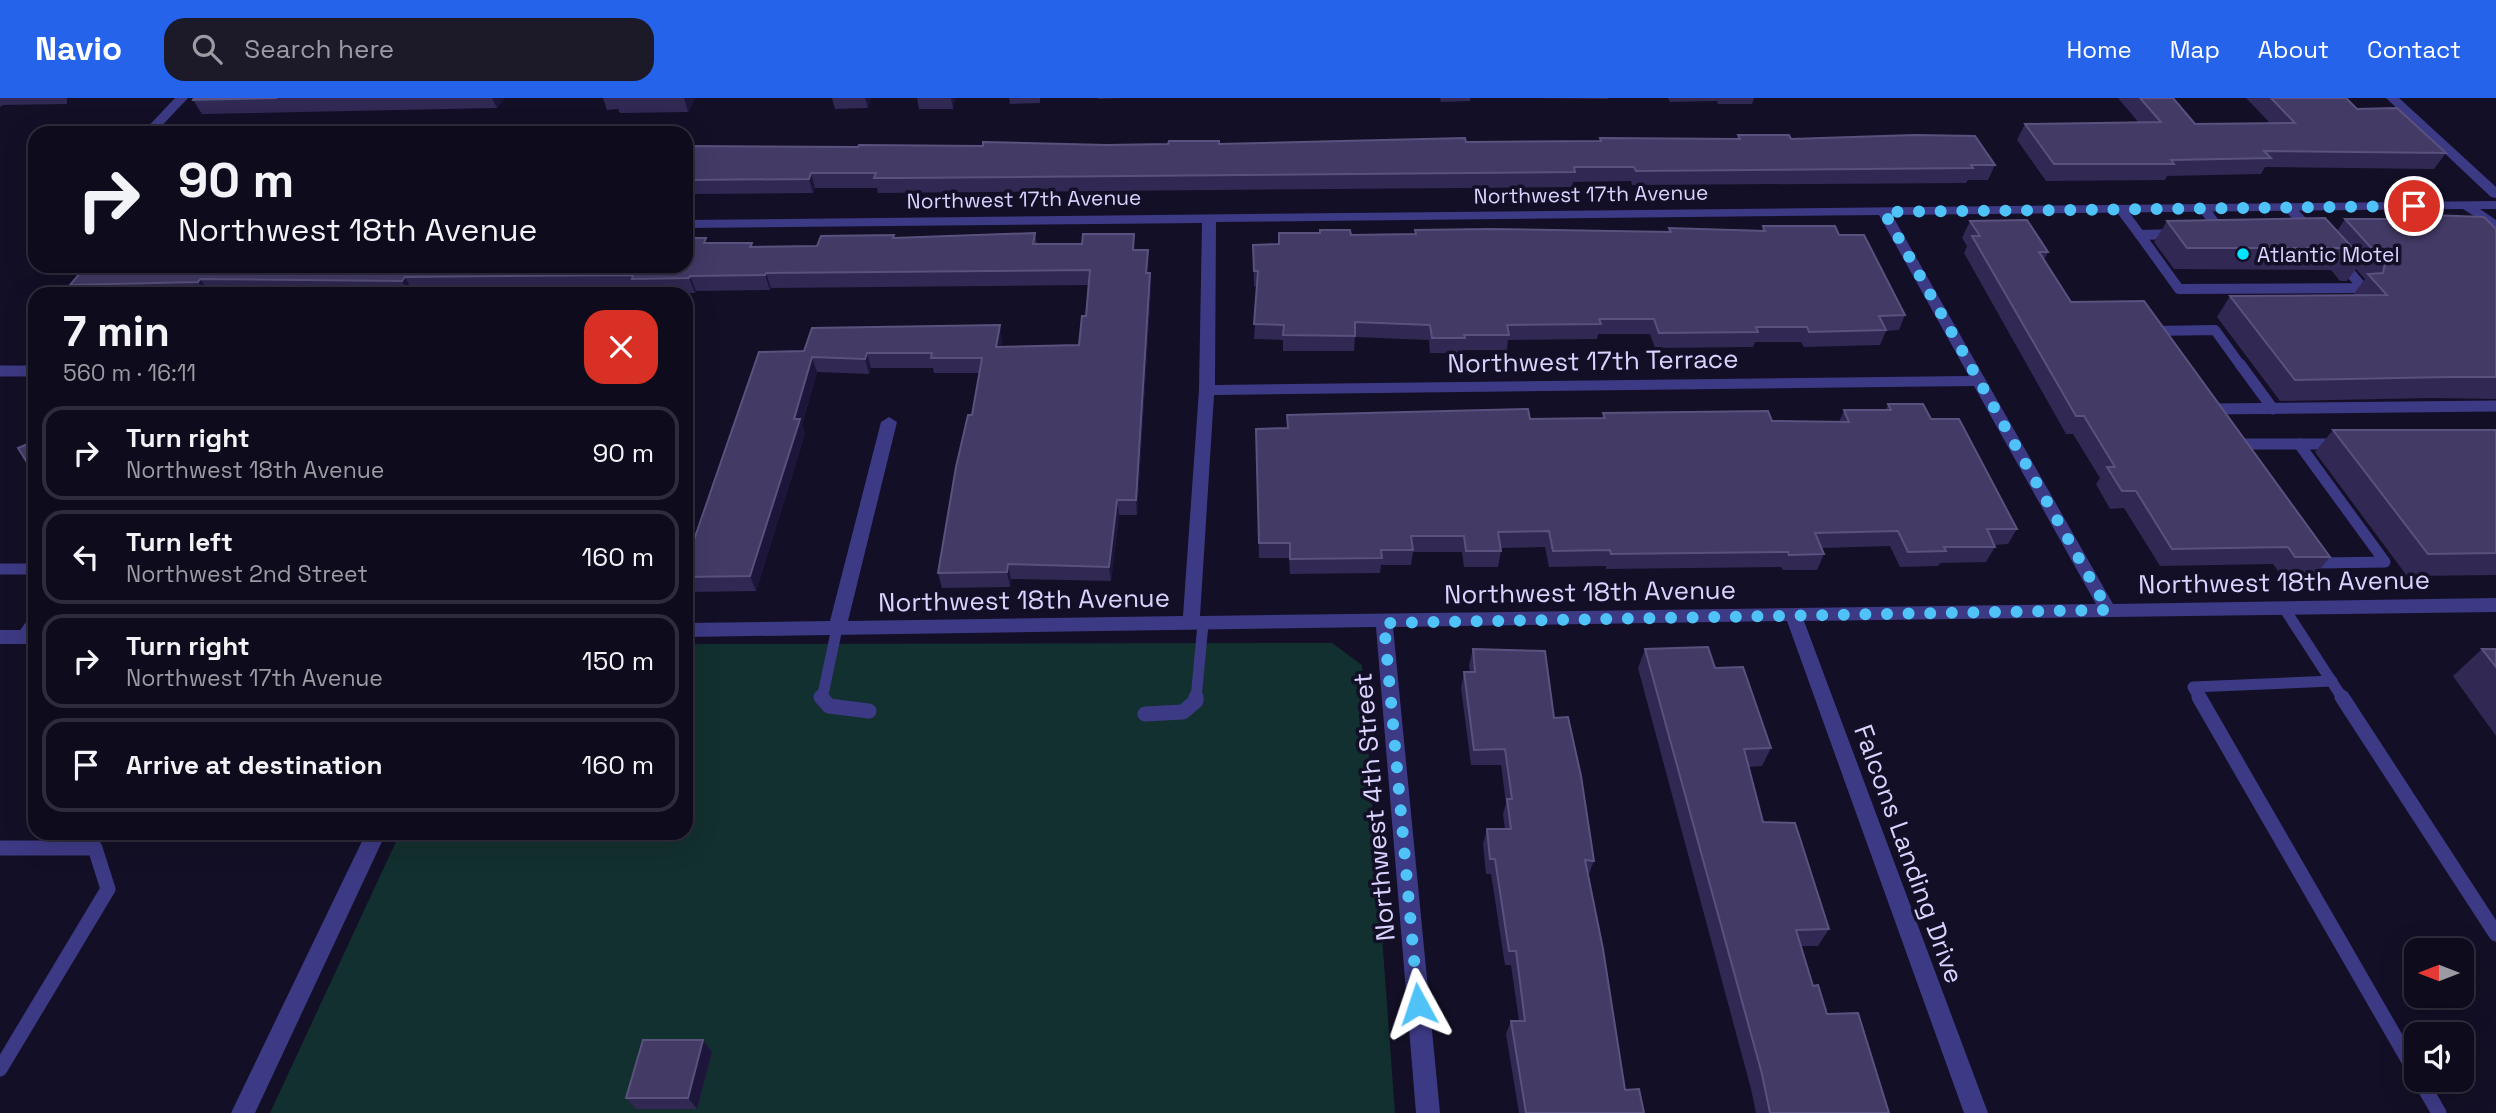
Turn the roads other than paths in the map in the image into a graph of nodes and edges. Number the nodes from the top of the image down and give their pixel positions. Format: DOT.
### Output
graph roads {
  1 [pos="182,98"];
  2 [pos="2392,98"];
  3 [pos="155,126"];
  4 [pos="2496,194"];
  5 [pos="2465,205"];
  6 [pos="2496,205"];
  7 [pos="2289,208"];
  8 [pos="2205,210"];
  9 [pos="2122,211"];
  10 [pos="1884,212"];
  11 [pos="1209,219"];
  12 [pos="693,224"];
  13 [pos="2496,226"];
  14 [pos="2140,234"];
  15 [pos="2181,234"];
  16 [pos="2209,234"];
  17 [pos="2319,237"];
  18 [pos="2337,257"];
  19 [pos="2162,342"];
  20 [pos="0,371"];
  21 [pos="28,371"];
  22 [pos="1979,381"];
  23 [pos="1207,390"];
  24 [pos="2203,398"];
  25 [pos="2496,406"];
  26 [pos="2273,409"];
  27 [pos="889,422"];
  28 [pos="2351,443"];
  29 [pos="2299,444"];
  30 [pos="2245,455"];
  31 [pos="2307,542"];
  32 [pos="0,569"];
  33 [pos="28,569"];
  34 [pos="2496,606"];
  35 [pos="2284,608"];
  36 [pos="2108,610"];
  37 [pos="1794,614"];
  38 [pos="1384,623"];
  39 [pos="1197,624"];
  40 [pos="837,628"];
  41 [pos="693,630"];
  42 [pos="0,637"];
  43 [pos="28,637"];
  44 [pos="2332,681"];
  45 [pos="869,711"];
  46 [pos="1145,714"];
  47 [pos="373,840"];
  48 [pos="0,848"];
  49 [pos="2496,934"];
  50 [pos="2404,1052"];
  51 [pos="0,1069"];
  52 [pos="2427,1092"];
  53 [pos="243,1113"];
  54 [pos="1428,1113"];
  55 [pos="1976,1113"];
  56 [pos="2439,1113"];
  1 -- 3 [label="street"];
  2 -- 4 [label="street"];
  5 -- 6 [label="street, Northwest 17th Avenue"];
  5 -- 7 [label="street, Northwest 17th Avenue"];
  5 -- 13 [label="street"];
  7 -- 8 [label="street, Northwest 17th Avenue"];
  7 -- 17 [label="lane"];
  8 -- 9 [label="street, Northwest 17th Avenue"];
  8 -- 16 [label="lane"];
  9 -- 10 [label="street, Northwest 17th Avenue"];
  9 -- 14 [label="lane"];
  10 -- 11 [label="street, Northwest 17th Avenue"];
  10 -- 22 [label="street"];
  11 -- 12 [label="street, Northwest 17th Avenue"];
  11 -- 23 [label="street"];
  14 -- 15 [label="lane"];
  14 -- 18 [label="lane"];
  19 -- 26 [label="lane"];
  20 -- 21 [label="lane"];
  22 -- 23 [label="street, Northwest 17th Terrace"];
  22 -- 36 [label="street"];
  23 -- 39 [label="street"];
  24 -- 26 [label="lane"];
  25 -- 26 [label="lane"];
  27 -- 40 [label="street"];
  28 -- 29 [label="lane"];
  29 -- 30 [label="lane"];
  29 -- 31 [label="lane"];
  32 -- 33 [label="lane"];
  34 -- 35 [label="street, Northwest 18th Avenue"];
  35 -- 36 [label="street, Northwest 18th Avenue"];
  35 -- 44 [label="lane"];
  36 -- 37 [label="street, Northwest 18th Avenue"];
  37 -- 38 [label="street, Northwest 18th Avenue"];
  37 -- 55 [label="street, Falcons Landing Drive"];
  38 -- 39 [label="street, Northwest 18th Avenue"];
  38 -- 54 [label="street, Northwest 4th Street"];
  39 -- 40 [label="street, Northwest 18th Avenue"];
  39 -- 46 [label="lane"];
  40 -- 41 [label="street, Northwest 18th Avenue"];
  40 -- 45 [label="lane"];
  42 -- 43 [label="street"];
  44 -- 49 [label="lane"];
  44 -- 50 [label="lane"];
  47 -- 53 [label="street"];
  48 -- 51 [label="lane"];
  52 -- 56 [label="lane"];
}
